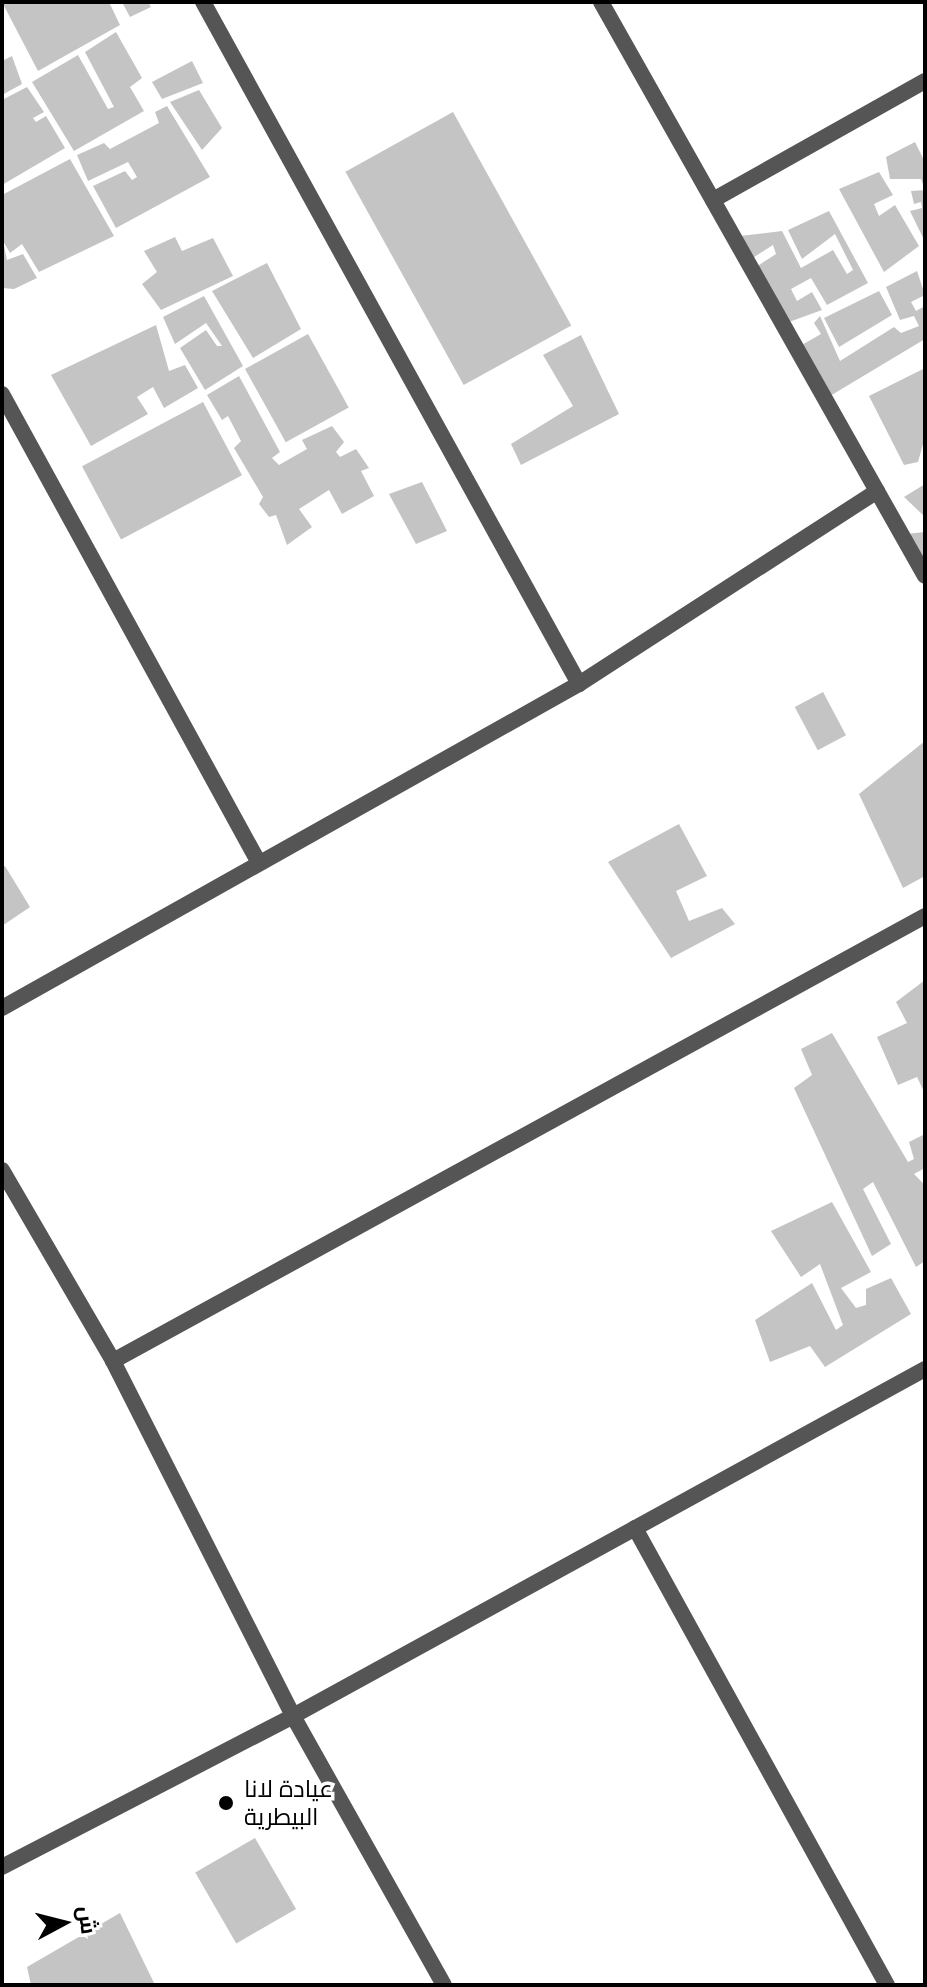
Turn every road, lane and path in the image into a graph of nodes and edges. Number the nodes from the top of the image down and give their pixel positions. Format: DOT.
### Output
graph roads {
  1 [pos="203,2"];
  2 [pos="601,2"];
  3 [pos="925,81"];
  4 [pos="713,200"];
  5 [pos="2,394"];
  6 [pos="877,491"];
  7 [pos="925,576"];
  8 [pos="579,684"];
  9 [pos="259,863"];
  10 [pos="925,916"];
  11 [pos="2,1008"];
  12 [pos="2,1170"];
  13 [pos="113,1361"];
  14 [pos="925,1369"];
  15 [pos="635,1528"];
  16 [pos="293,1716"];
  17 [pos="2,1867"];
  18 [pos="444,1985"];
  19 [pos="887,1985"];
  1 -- 8 [label="street"];
  2 -- 4 [label="street"];
  3 -- 4 [label="street"];
  4 -- 6 [label="street"];
  5 -- 9 [label="street"];
  6 -- 7 [label="street"];
  6 -- 8 [label="street"];
  8 -- 9 [label="street"];
  9 -- 11 [label="street"];
  10 -- 13 [label="street"];
  12 -- 13 [label="street"];
  13 -- 16 [label="street"];
  14 -- 15 [label="street"];
  15 -- 16 [label="street"];
  15 -- 19 [label="street"];
  16 -- 17 [label="street"];
  16 -- 18 [label="street"];
}
